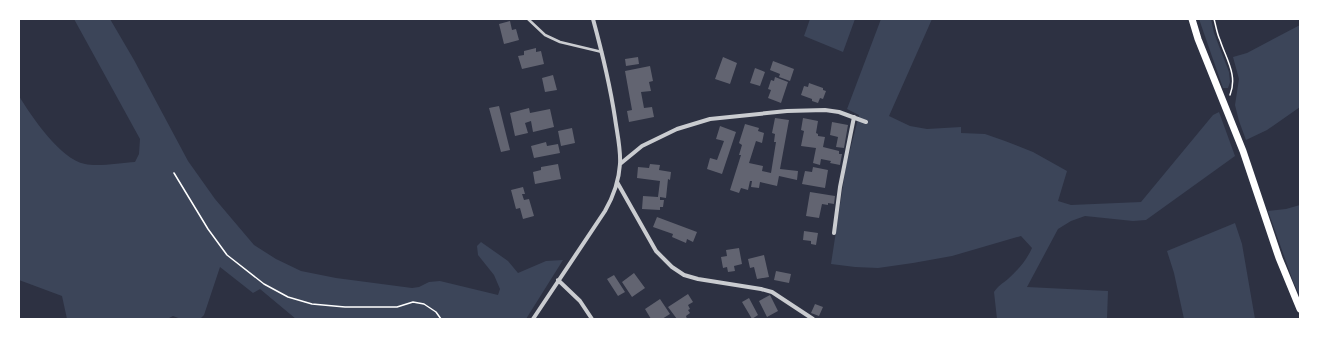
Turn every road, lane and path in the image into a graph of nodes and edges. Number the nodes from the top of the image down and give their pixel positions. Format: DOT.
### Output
graph roads {
  1 [pos="528,19"];
  2 [pos="593,19"];
  3 [pos="1192,19"];
  4 [pos="1214,19"];
  5 [pos="602,52"];
  6 [pos="1225,106"];
  7 [pos="854,117"];
  8 [pos="866,122"];
  9 [pos="620,164"];
  10 [pos="174,174"];
  11 [pos="617,182"];
  12 [pos="834,233"];
  13 [pos="558,280"];
  14 [pos="1300,309"];
  15 [pos="441,319"];
  16 [pos="533,319"];
  17 [pos="592,319"];
  18 [pos="813,319"];
  1 -- 5 [label="lane"];
  2 -- 5 [label="street"];
  3 -- 6 [label="main road"];
  4 -- 6 [label="path"];
  5 -- 9 [label="street"];
  6 -- 14 [label="main road"];
  7 -- 8 [label="street"];
  7 -- 9 [label="street"];
  7 -- 12 [label="street"];
  9 -- 11 [label="street"];
  10 -- 15 [label="path"];
  11 -- 13 [label="street"];
  11 -- 18 [label="street"];
  13 -- 16 [label="street"];
  13 -- 17 [label="street"];
}
